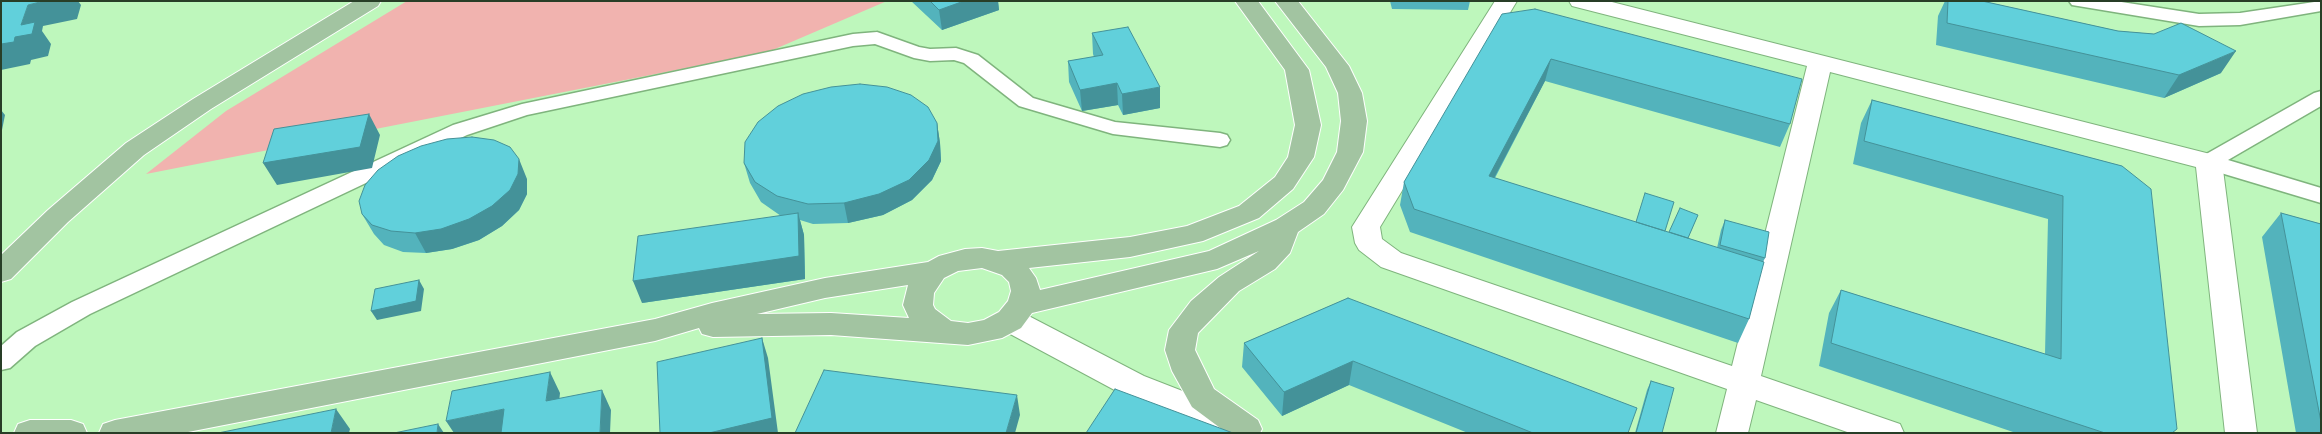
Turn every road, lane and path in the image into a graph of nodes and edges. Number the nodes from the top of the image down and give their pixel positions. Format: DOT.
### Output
graph roads {
  1 [pos="370,1"];
  2 [pos="1246,1"];
  3 [pos="1286,1"];
  4 [pos="1506,1"];
  5 [pos="1580,1"];
  6 [pos="2078,1"];
  7 [pos="2321,5"];
  8 [pos="1820,62"];
  9 [pos="2321,97"];
  10 [pos="1220,140"];
  11 [pos="2209,162"];
  12 [pos="2321,196"];
  13 [pos="1286,228"];
  14 [pos="998,261"];
  15 [pos="934,271"];
  16 [pos="1,272"];
  17 [pos="1016,312"];
  18 [pos="655,330"];
  19 [pos="946,332"];
  20 [pos="1,361"];
  21 [pos="1745,382"];
  22 [pos="1251,431"];
  23 [pos="118,432"];
  24 [pos="30,433"];
  25 [pos="71,433"];
  26 [pos="1732,433"];
  27 [pos="1888,433"];
  28 [pos="2241,433"];
  1 -- 16 [label="main road"];
  2 -- 14 [label="main road"];
  3 -- 13 [label="main road"];
  4 -- 21 [label="street"];
  5 -- 8 [label="street"];
  6 -- 7 [label="lane"];
  8 -- 11 [label="street"];
  8 -- 21 [label="street"];
  9 -- 11 [label="lane"];
  10 -- 20 [label="lane"];
  11 -- 12 [label="lane"];
  11 -- 28 [label="street"];
  13 -- 17 [label="main road"];
  13 -- 22 [label="main road"];
  14 -- 15 [label="main road"];
  14 -- 17 [label="main road"];
  15 -- 18 [label="main road"];
  15 -- 19 [label="main road"];
  17 -- 19 [label="main road"];
  17 -- 22 [label="street"];
  18 -- 19 [label="main road"];
  18 -- 23 [label="main road"];
  21 -- 26 [label="street"];
  21 -- 27 [label="street"];
  24 -- 25 [label="main road"];
}
